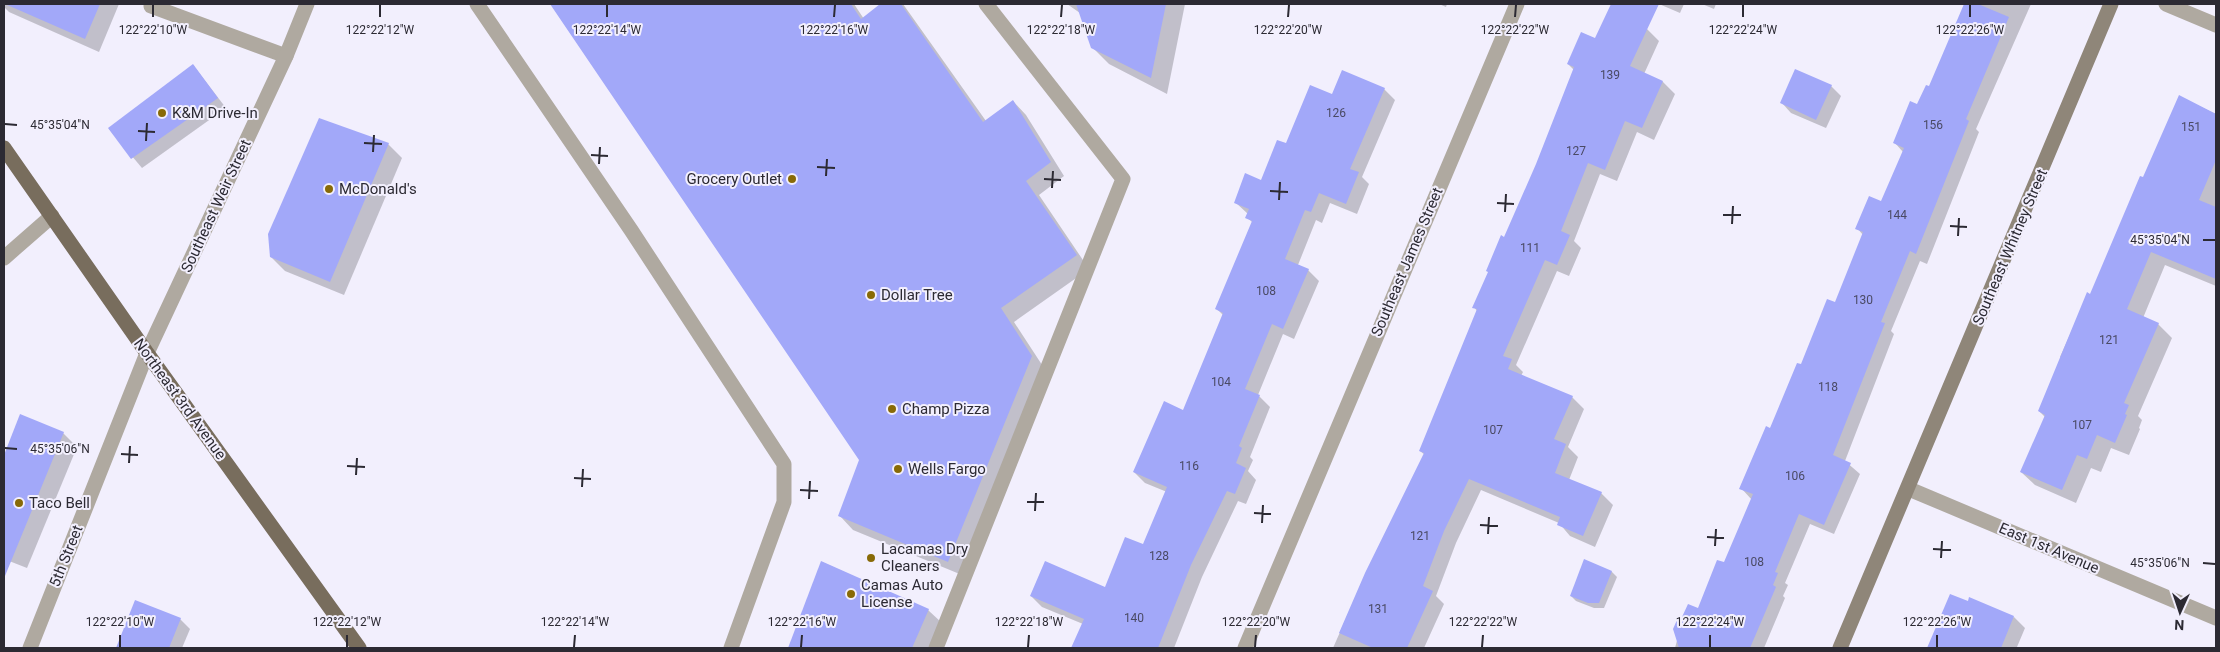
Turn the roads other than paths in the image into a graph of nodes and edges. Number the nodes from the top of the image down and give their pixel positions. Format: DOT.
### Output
graph roads {
  1 [pos="307,4"];
  2 [pos="477,4"];
  3 [pos="986,4"];
  4 [pos="1517,4"];
  5 [pos="2111,4"];
  6 [pos="2166,4"];
  7 [pos="151,6"];
  8 [pos="2216,25"];
  9 [pos="286,56"];
  10 [pos="4,148"];
  11 [pos="52,216"];
  12 [pos="4,258"];
  13 [pos="147,353"];
  14 [pos="1909,490"];
  15 [pos="2216,618"];
  16 [pos="30,648"];
  17 [pos="359,648"];
  18 [pos="731,648"];
  19 [pos="936,648"];
  20 [pos="1244,648"];
  21 [pos="1840,648"];
  1 -- 9 [label="street, Southeast Weir Street"];
  2 -- 18 [label="street"];
  3 -- 19 [label="street"];
  4 -- 20 [label="street, Southeast James Street"];
  5 -- 14 [label="street, Southeast Whitney Street"];
  6 -- 8 [label="street"];
  7 -- 9 [label="street"];
  9 -- 13 [label="street, Southeast Weir Street"];
  10 -- 11 [label="main road, Northeast 3rd Avenue"];
  11 -- 12 [label="street"];
  11 -- 13 [label="main road, Northeast 3rd Avenue"];
  13 -- 16 [label="street, 5th Street"];
  13 -- 17 [label="main road, Northeast 3rd Avenue"];
  14 -- 15 [label="street, East 1st Avenue"];
  14 -- 21 [label="street, Southeast Whitney Street"];
}
